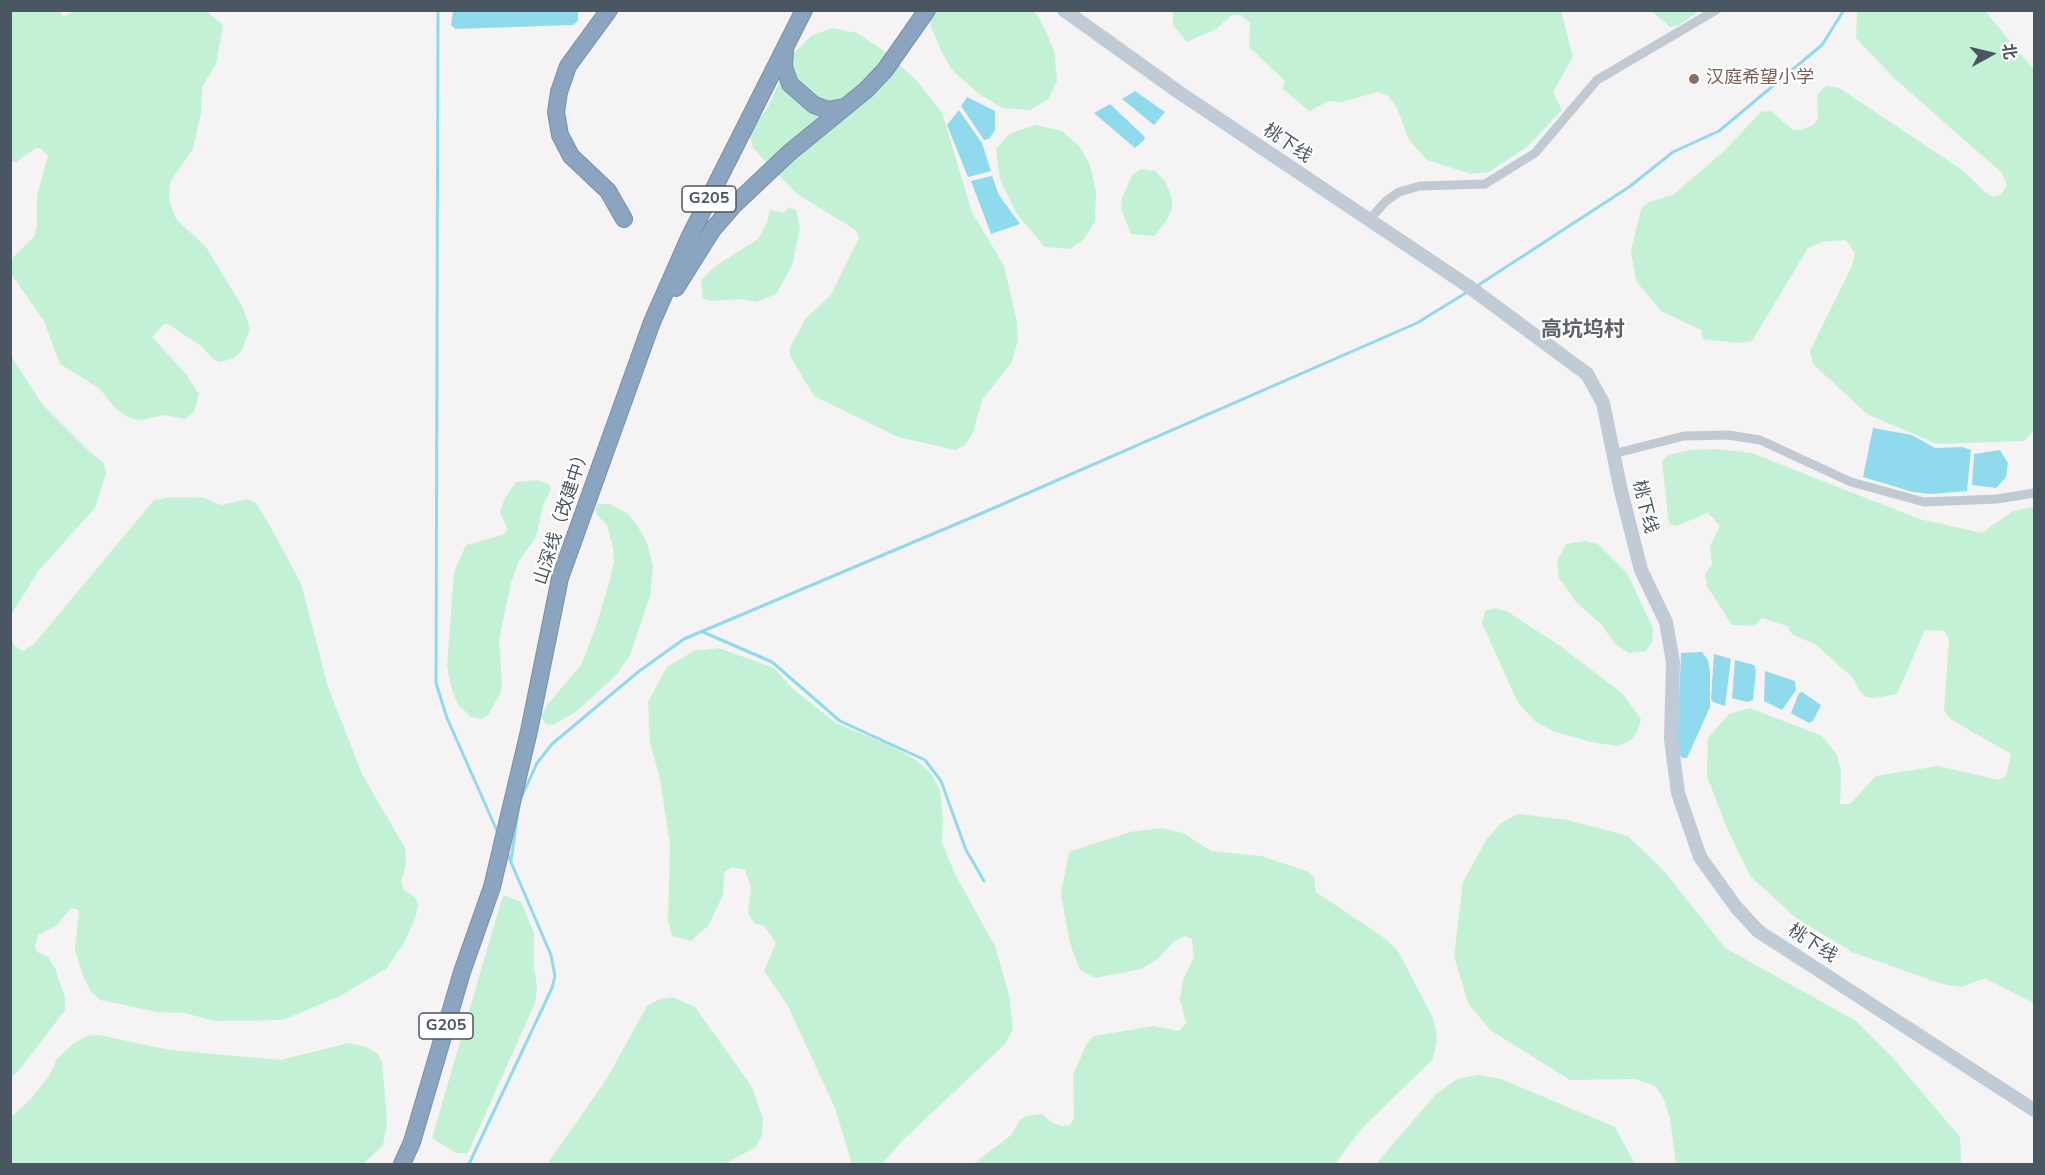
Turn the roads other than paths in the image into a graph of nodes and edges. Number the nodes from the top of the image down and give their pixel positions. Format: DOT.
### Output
graph roads {
  1 [pos="609,10"];
  2 [pos="927,10"];
  3 [pos="1064,10"];
  4 [pos="1716,10"];
  5 [pos="804,11"];
  6 [pos="786,46"];
  7 [pos="844,107"];
  8 [pos="624,219"];
  9 [pos="1369,220"];
  10 [pos="626,392"];
  11 [pos="1613,454"];
  12 [pos="2034,493"];
  13 [pos="2034,1110"];
  14 [pos="402,1164"];
  1 -- 8 [label="highway"];
  2 -- 7 [label="highway"];
  3 -- 9 [label="main road, 桃下线"];
  4 -- 9 [label="street"];
  5 -- 6 [label="highway, 山深线（改建中） / G205"];
  6 -- 7 [label="highway"];
  6 -- 10 [label="highway, 山深线（改建中） / G205"];
  7 -- 10 [label="highway"];
  9 -- 11 [label="main road, 桃下线"];
  10 -- 14 [label="highway, 山深线（改建中） / G205"];
  11 -- 12 [label="street"];
  11 -- 13 [label="main road, 桃下线"];
}
